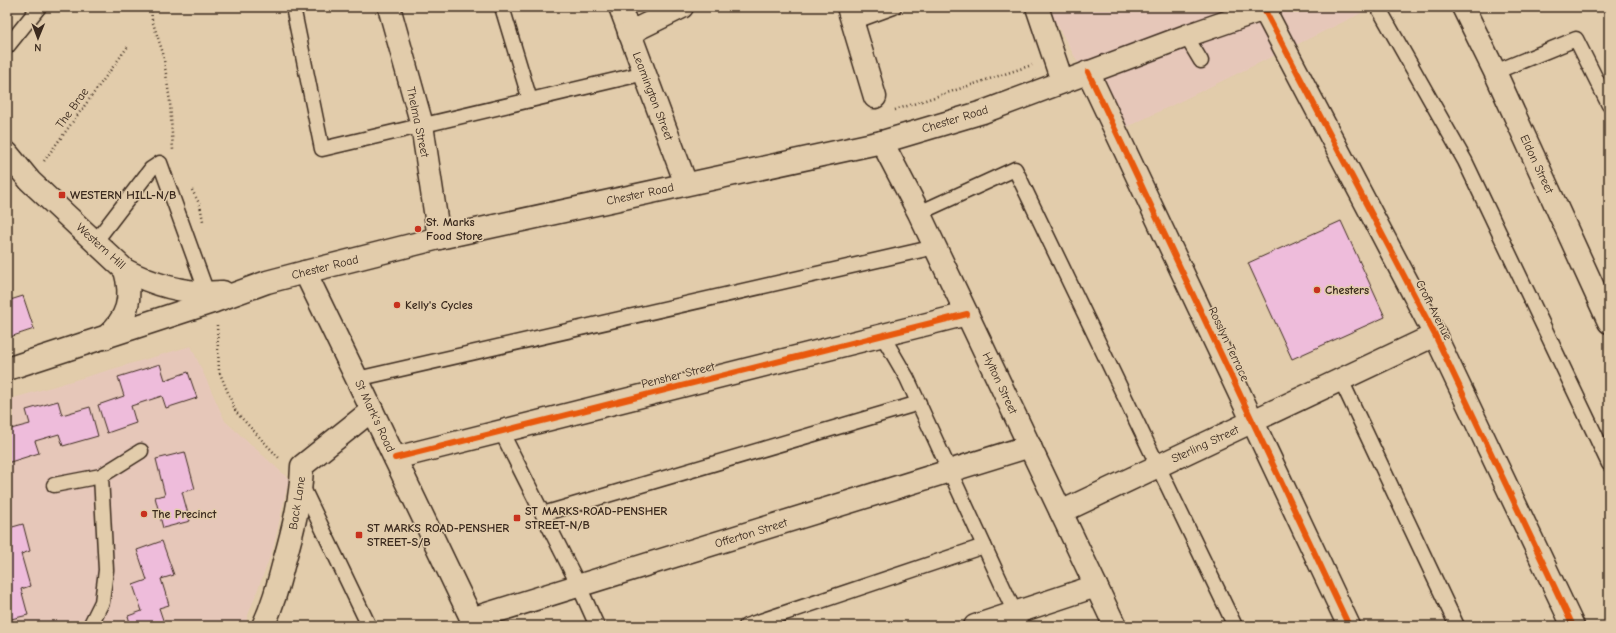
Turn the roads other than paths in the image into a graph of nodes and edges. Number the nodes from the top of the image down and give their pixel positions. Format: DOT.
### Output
graph roads {
  1 [pos="39,7"];
  2 [pos="293,7"];
  3 [pos="389,7"];
  4 [pos="502,7"];
  5 [pos="620,7"];
  6 [pos="682,7"];
  7 [pos="894,7"];
  8 [pos="1037,7"];
  9 [pos="1378,7"];
  10 [pos="1463,7"];
  11 [pos="1267,8"];
  12 [pos="1234,13"];
  13 [pos="851,15"];
  14 [pos="629,33"];
  15 [pos="1186,36"];
  16 [pos="7,47"];
  17 [pos="1201,61"];
  18 [pos="1088,72"];
  19 [pos="1495,72"];
  20 [pos="645,73"];
  21 [pos="1062,81"];
  22 [pos="875,97"];
  23 [pos="530,100"];
  24 [pos="1609,105"];
  25 [pos="422,125"];
  26 [pos="882,142"];
  27 [pos="7,153"];
  28 [pos="686,184"];
  29 [pos="919,213"];
  30 [pos="439,238"];
  31 [pos="95,242"];
  32 [pos="935,247"];
  33 [pos="125,270"];
  34 [pos="305,272"];
  35 [pos="266,282"];
  36 [pos="207,293"];
  37 [pos="967,314"];
  38 [pos="1609,322"];
  39 [pos="882,335"];
  40 [pos="1436,335"];
  41 [pos="105,338"];
  42 [pos="7,369"];
  43 [pos="358,379"];
  44 [pos="1341,380"];
  45 [pos="919,403"];
  46 [pos="372,410"];
  47 [pos="1253,421"];
  48 [pos="501,432"];
  49 [pos="1030,446"];
  50 [pos="142,451"];
  51 [pos="395,458"];
  52 [pos="1609,464"];
  53 [pos="1158,466"];
  54 [pos="950,471"];
  55 [pos="101,476"];
  56 [pos="54,485"];
  57 [pos="302,485"];
  58 [pos="1061,512"];
  59 [pos="543,514"];
  60 [pos="984,546"];
  61 [pos="579,586"];
  62 [pos="1096,586"];
  63 [pos="1018,619"];
  64 [pos="473,622"];
  65 [pos="265,624"];
  66 [pos="90,626"];
  67 [pos="369,626"];
  68 [pos="597,626"];
  69 [pos="746,626"];
  70 [pos="975,626"];
  71 [pos="1115,626"];
  72 [pos="1235,626"];
  73 [pos="1349,626"];
  74 [pos="1457,626"];
  75 [pos="1573,626"];
  1 -- 16 [label="lane"];
  2 -- 25 [label="lane"];
  3 -- 25 [label="street, Thelma Street"];
  4 -- 23 [label="lane"];
  5 -- 14 [label="street, Leamington Street"];
  6 -- 14 [label="street"];
  7 -- 13 [label="lane"];
  8 -- 21 [label="street"];
  9 -- 52 [label="lane"];
  10 -- 19 [label="street, Eldon Street"];
  11 -- 12 [label="street, Chester Road"];
  11 -- 40 [label="street, Croft Avenue"];
  12 -- 15 [label="street, Chester Road"];
  13 -- 22 [label="street"];
  14 -- 20 [label="street, Leamington Street"];
  15 -- 17 [label="lane"];
  15 -- 18 [label="street, Chester Road"];
  18 -- 21 [label="street, Chester Road"];
  18 -- 47 [label="street, Rosslyn Terrace"];
  19 -- 24 [label="lane"];
  19 -- 38 [label="street, Eldon Street"];
  20 -- 23 [label="lane"];
  20 -- 28 [label="street, Leamington Street"];
  21 -- 26 [label="street, Chester Road"];
  23 -- 25 [label="lane"];
  25 -- 30 [label="street, Thelma Street"];
  26 -- 28 [label="street, Chester Road"];
  26 -- 29 [label="street, Hylton Street"];
  27 -- 31 [label="street, Western Hill"];
  28 -- 30 [label="street, Chester Road"];
  29 -- 32 [label="street, Hylton Street"];
  29 -- 53 [label="lane"];
  30 -- 34 [label="street, Chester Road"];
  31 -- 33 [label="street, Western Hill"];
  31 -- 36 [label="lane"];
  32 -- 37 [label="street, Hylton Street"];
  32 -- 43 [label="lane"];
  33 -- 36 [label="street, Western Hill"];
  33 -- 41 [label="street"];
  34 -- 35 [label="street, Chester Road"];
  34 -- 43 [label="street, St Mark's Road"];
  35 -- 36 [label="street, Western Hill"];
  35 -- 41 [label="street, Chester Road"];
  37 -- 39 [label="street, Pensher Street"];
  37 -- 49 [label="street, Hylton Street"];
  39 -- 45 [label="lane"];
  39 -- 48 [label="street, Pensher Street"];
  40 -- 44 [label="street, Sterling Street"];
  40 -- 75 [label="street, Croft Avenue"];
  41 -- 42 [label="street, Chester Road"];
  43 -- 46 [label="street, St Mark's Road"];
  44 -- 47 [label="street, Sterling Street"];
  44 -- 74 [label="lane"];
  45 -- 54 [label="lane"];
  45 -- 59 [label="lane"];
  46 -- 51 [label="street, St Mark's Road"];
  46 -- 57 [label="street, Back Lane"];
  47 -- 53 [label="street, Sterling Street"];
  47 -- 73 [label="street, Rosslyn Terrace"];
  48 -- 51 [label="street, Pensher Street"];
  48 -- 59 [label="lane"];
  49 -- 54 [label="street, Offerton Street"];
  49 -- 58 [label="street, Hylton Street"];
  50 -- 55 [label="lane"];
  51 -- 64 [label="street, St Mark's Road"];
  53 -- 58 [label="street, Sterling Street"];
  53 -- 72 [label="lane"];
  54 -- 60 [label="lane"];
  54 -- 61 [label="street, Offerton Street"];
  55 -- 56 [label="lane"];
  55 -- 66 [label="lane"];
  57 -- 65 [label="street, Back Lane"];
  57 -- 67 [label="lane"];
  58 -- 62 [label="street, Hylton Street"];
  59 -- 61 [label="lane"];
  60 -- 63 [label="lane"];
  60 -- 69 [label="lane"];
  61 -- 64 [label="street, Offerton Street"];
  61 -- 68 [label="lane"];
  62 -- 63 [label="street"];
  62 -- 71 [label="street, Hylton Street"];
  63 -- 70 [label="street"];
}
